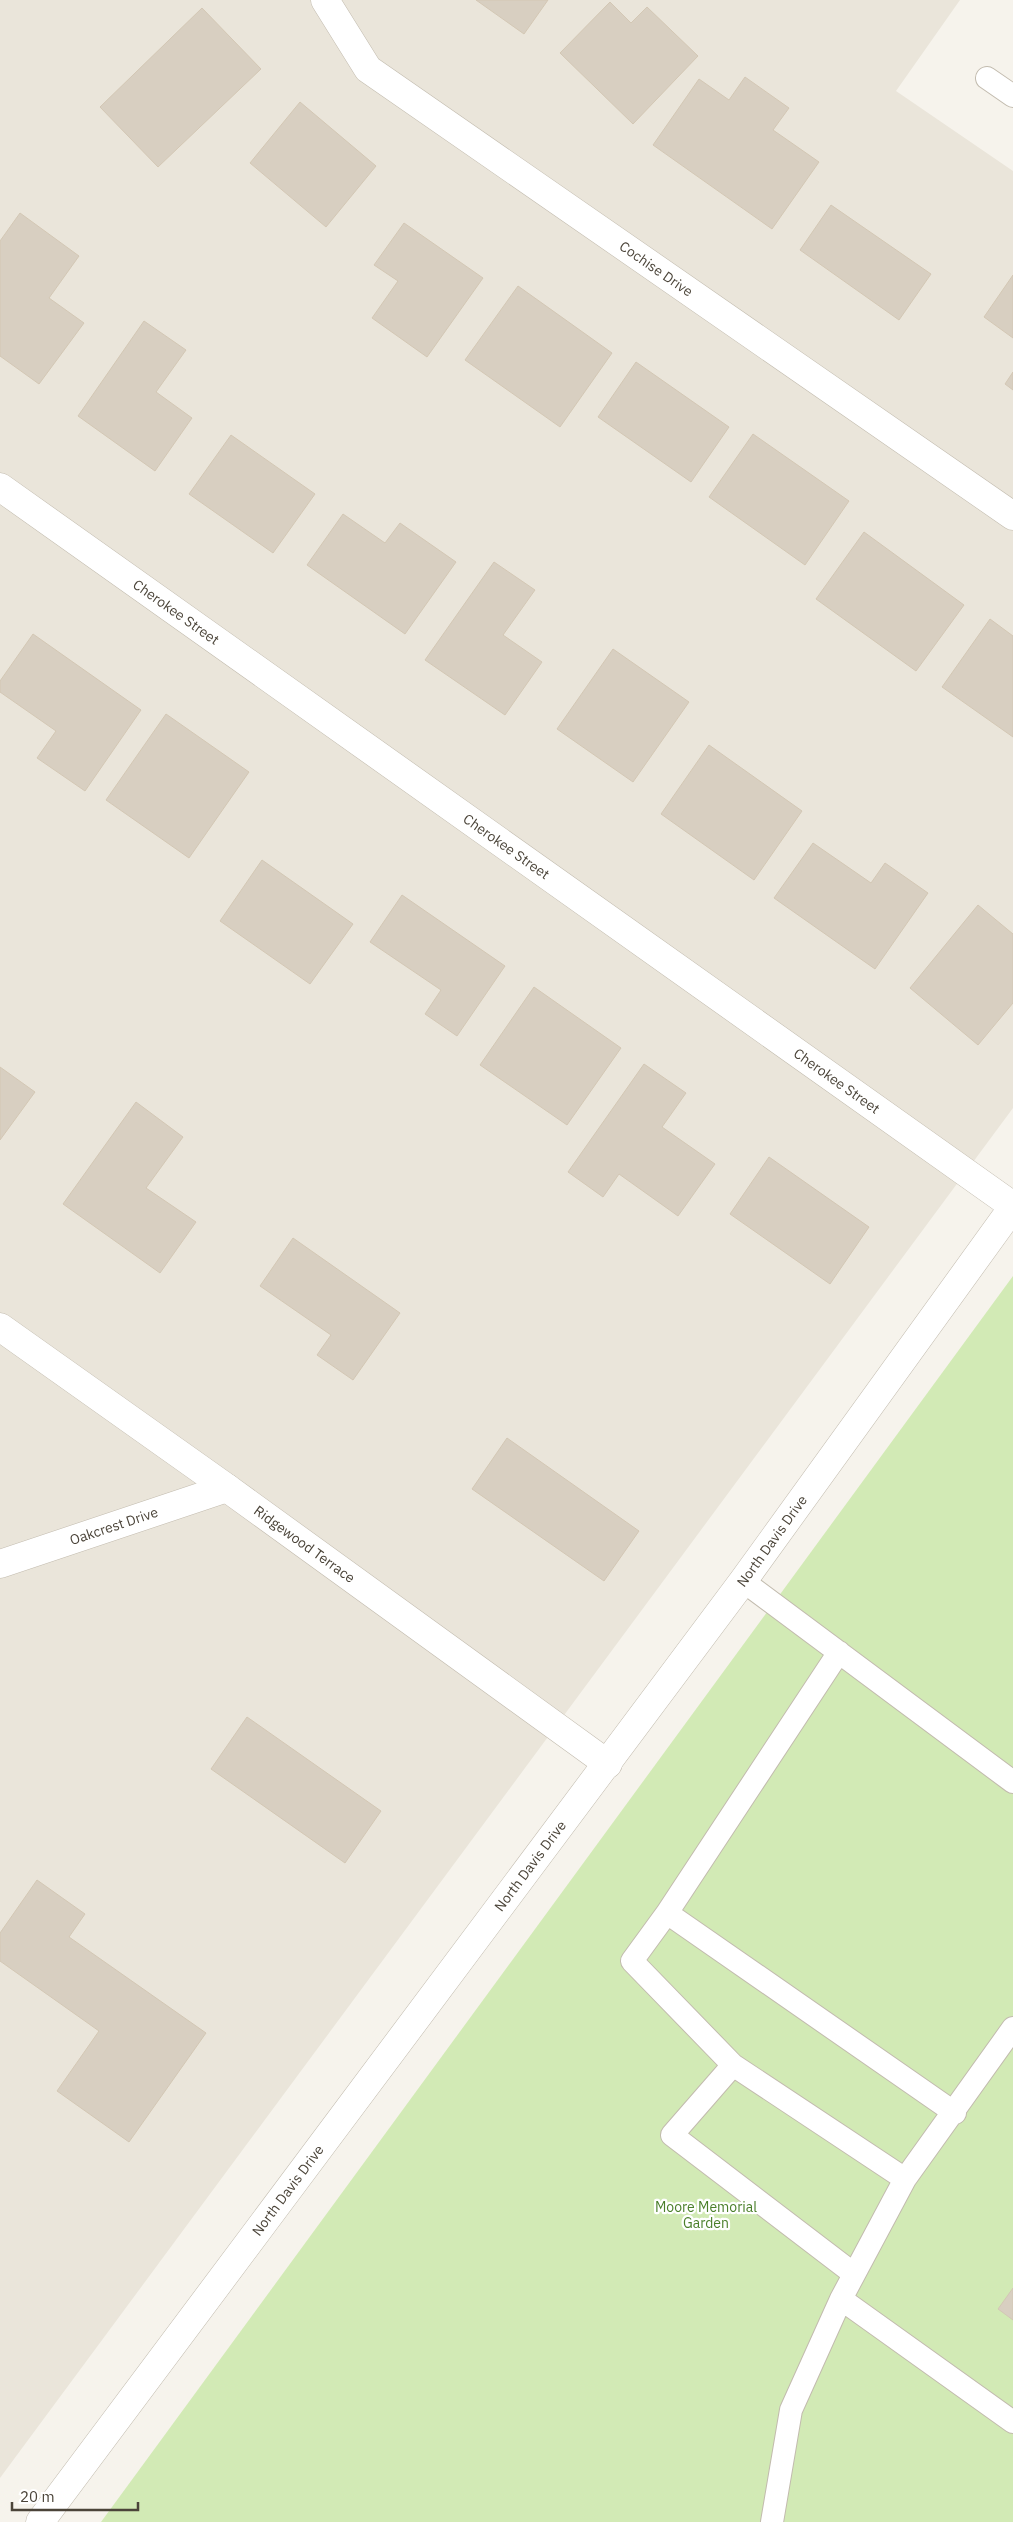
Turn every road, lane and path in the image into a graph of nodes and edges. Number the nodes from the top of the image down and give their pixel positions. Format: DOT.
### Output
graph roads {
  1 [pos="325,0"];
  2 [pos="987,78"];
  3 [pos="1013,96"];
  4 [pos="0,487"];
  5 [pos="1013,516"];
  6 [pos="1013,1207"];
  7 [pos="0,1327"];
  8 [pos="228,1488"];
  9 [pos="0,1564"];
  10 [pos="743,1581"];
  11 [pos="839,1652"];
  12 [pos="608,1764"];
  13 [pos="1013,1782"];
  14 [pos="667,1913"];
  15 [pos="1013,2028"];
  16 [pos="733,2064"];
  17 [pos="955,2112"];
  18 [pos="905,2179"];
  19 [pos="854,2274"];
  20 [pos="841,2299"];
  21 [pos="1013,2422"];
  22 [pos="40,2522"];
  23 [pos="772,2522"];
  1 -- 5 [label="street, Cochise Drive"];
  2 -- 3 [label="lane"];
  4 -- 6 [label="street, Cherokee Street"];
  6 -- 10 [label="street, North Davis Drive"];
  7 -- 8 [label="street, Ridgewood Terrace"];
  8 -- 9 [label="street, Oakcrest Drive"];
  8 -- 12 [label="street, Ridgewood Terrace"];
  10 -- 11 [label="lane"];
  10 -- 12 [label="street, North Davis Drive"];
  11 -- 13 [label="lane"];
  11 -- 14 [label="lane"];
  12 -- 22 [label="street, North Davis Drive"];
  14 -- 16 [label="lane"];
  14 -- 17 [label="lane"];
  15 -- 17 [label="lane"];
  16 -- 18 [label="lane"];
  16 -- 19 [label="lane"];
  17 -- 18 [label="lane"];
  18 -- 19 [label="lane"];
  19 -- 20 [label="lane"];
  20 -- 21 [label="lane"];
  20 -- 23 [label="lane"];
}
